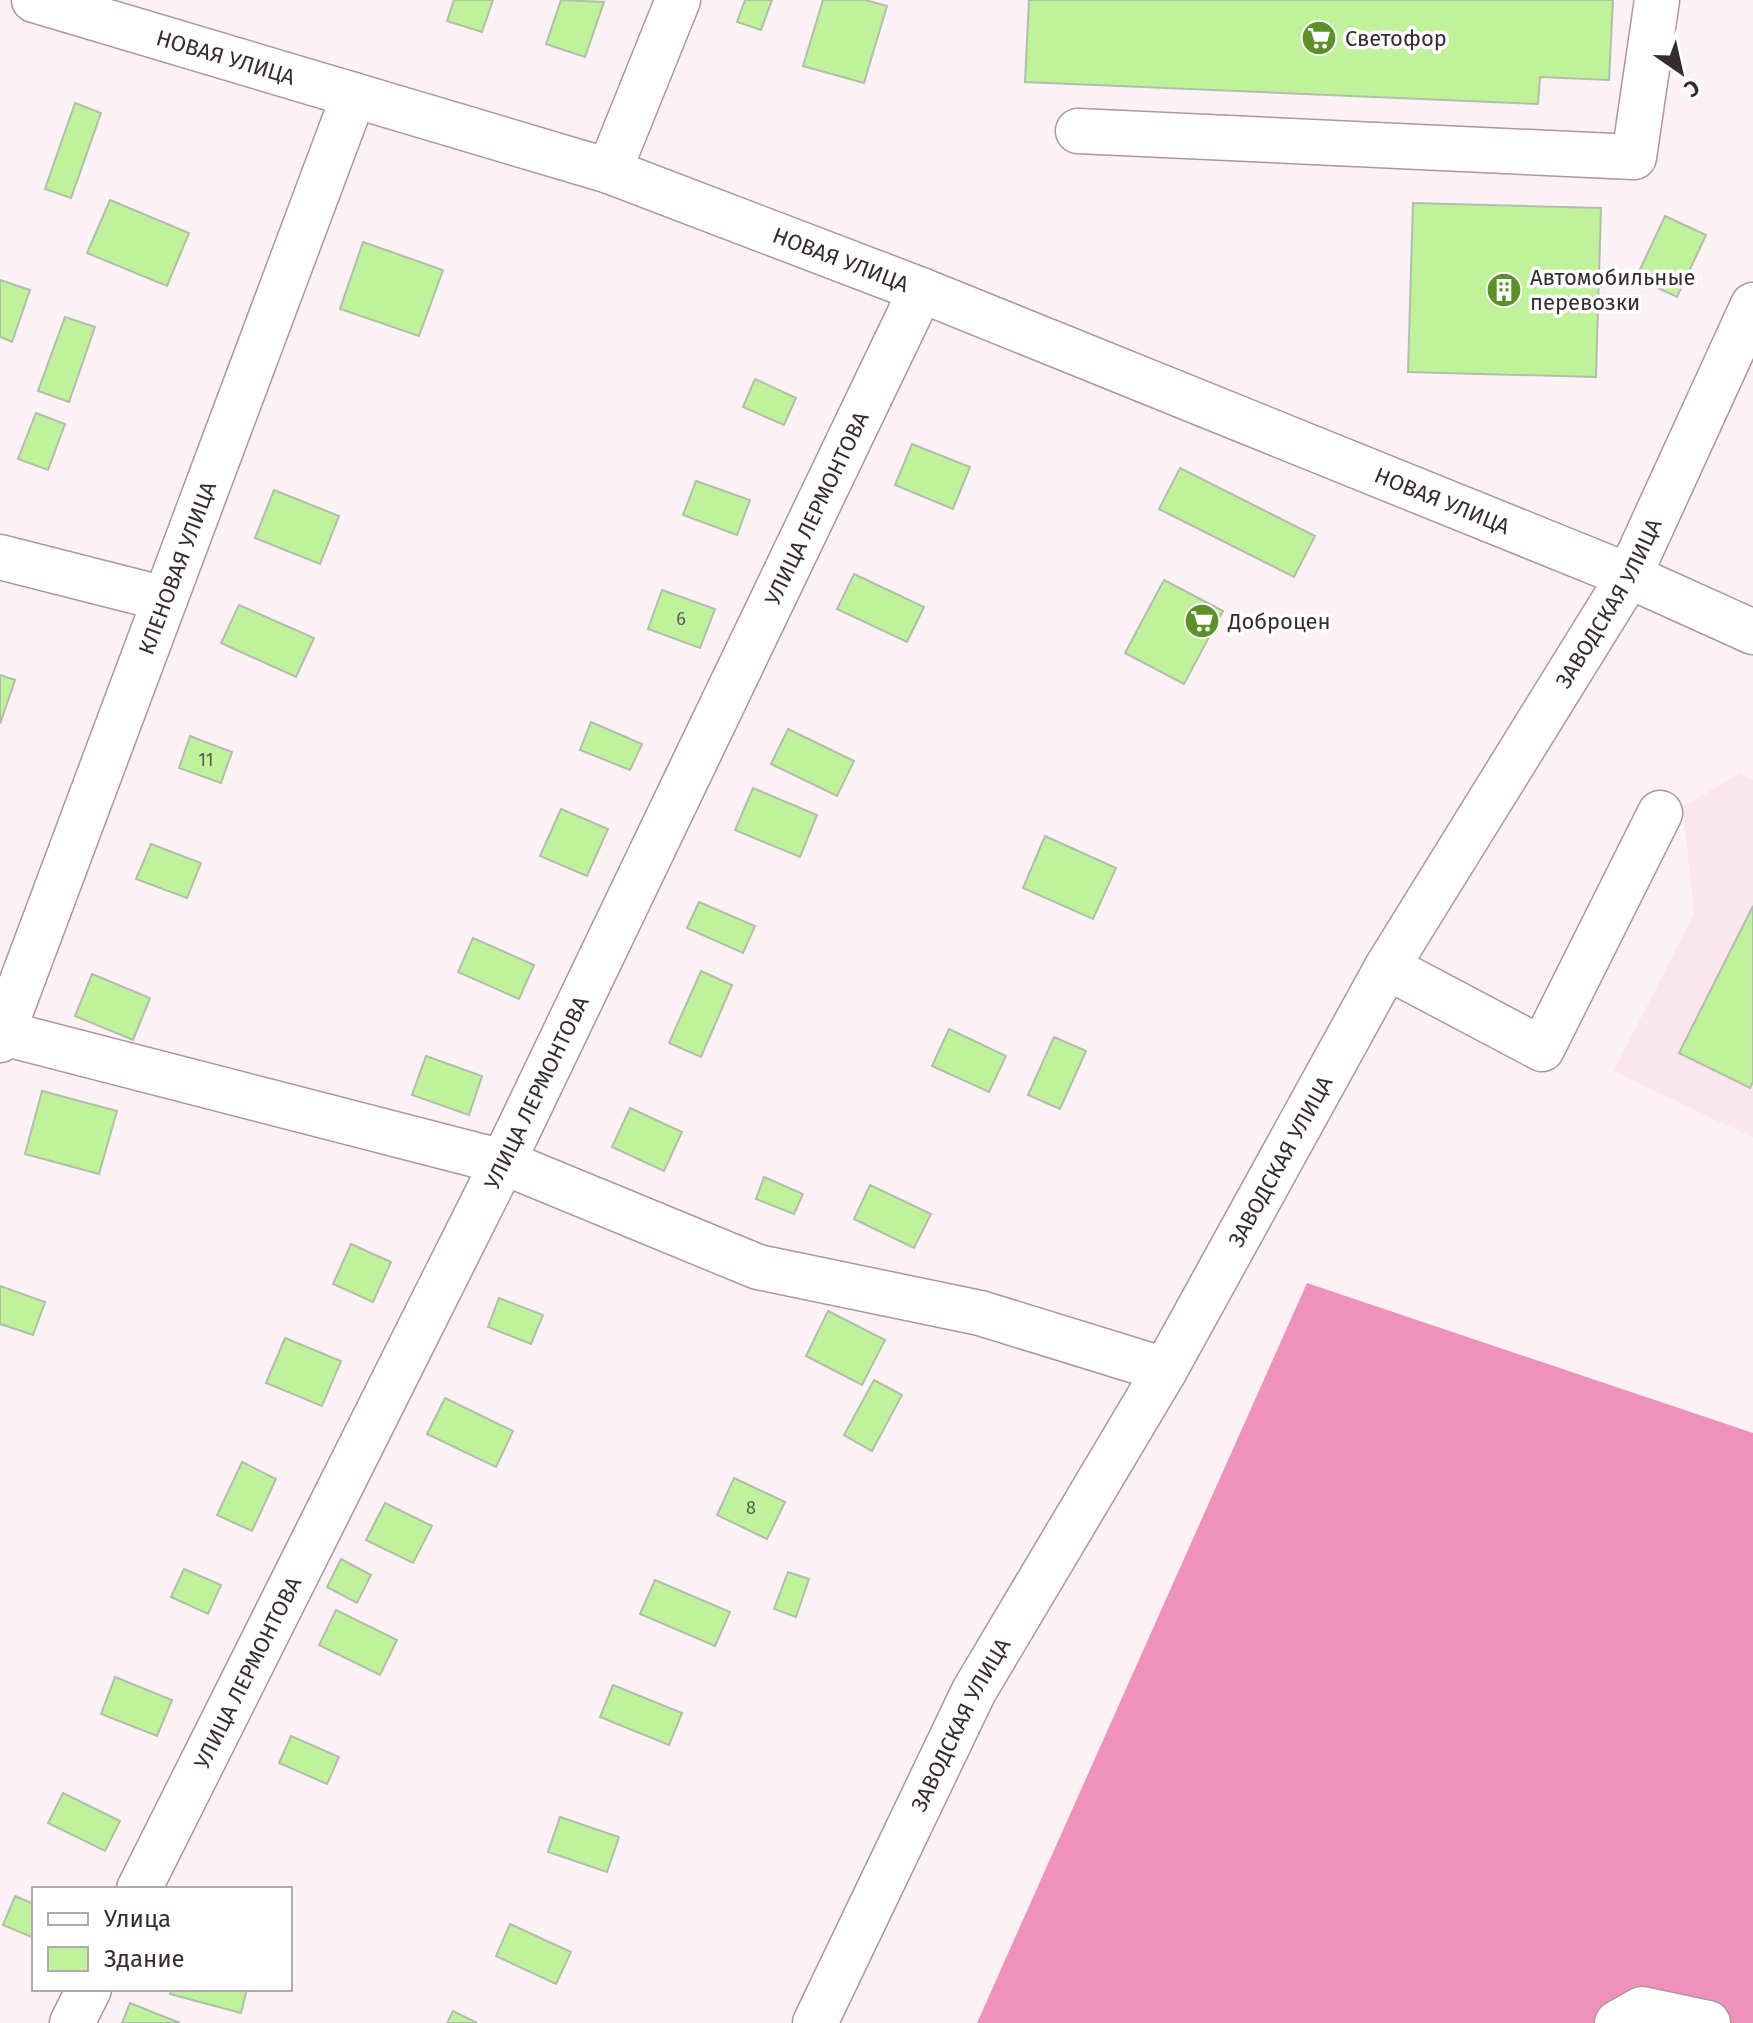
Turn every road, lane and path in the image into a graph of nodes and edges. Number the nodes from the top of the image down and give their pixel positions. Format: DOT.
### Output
graph roads {
  1 [pos="34,0"];
  2 [pos="678,0"];
  3 [pos="1657,0"];
  4 [pos="354,95"];
  5 [pos="1078,131"];
  6 [pos="609,171"];
  7 [pos="921,290"];
  8 [pos="1753,305"];
  9 [pos="0,557"];
  10 [pos="1629,576"];
  11 [pos="165,599"];
  12 [pos="1753,632"];
  13 [pos="1660,813"];
  14 [pos="1387,967"];
  15 [pos="12,972"];
  16 [pos="2,1037"];
  17 [pos="503,1162"];
  18 [pos="1165,1370"];
  19 [pos="140,1887"];
  20 [pos="88,1991"];
  21 [pos="72,2023"];
  22 [pos="815,2023"];
  23 [pos="1617,2023"];
  24 [pos="1708,2023"];
  1 -- 4 [label="street, НОВАЯ УЛИЦА"];
  2 -- 6 [label="street"];
  3 -- 5 [label="street"];
  4 -- 6 [label="street, НОВАЯ УЛИЦА"];
  4 -- 11 [label="street, КЛЕНОВАЯ УЛИЦА"];
  6 -- 7 [label="street, НОВАЯ УЛИЦА"];
  7 -- 10 [label="street, НОВАЯ УЛИЦА"];
  7 -- 17 [label="street, УЛИЦА ЛЕРМОНТОВА"];
  8 -- 10 [label="street, ЗАВОДСКАЯ УЛИЦА"];
  9 -- 11 [label="street"];
  10 -- 12 [label="street, НОВАЯ УЛИЦА"];
  10 -- 14 [label="street, ЗАВОДСКАЯ УЛИЦА"];
  11 -- 15 [label="street, КЛЕНОВАЯ УЛИЦА"];
  13 -- 14 [label="street"];
  14 -- 18 [label="street, ЗАВОДСКАЯ УЛИЦА"];
  15 -- 16 [label="street, КЛЕНОВАЯ УЛИЦА"];
  16 -- 17 [label="street"];
  17 -- 18 [label="street"];
  17 -- 19 [label="street, УЛИЦА ЛЕРМОНТОВА"];
  18 -- 22 [label="street, ЗАВОДСКАЯ УЛИЦА"];
  20 -- 21 [label="street"];
  23 -- 24 [label="street"];
}
